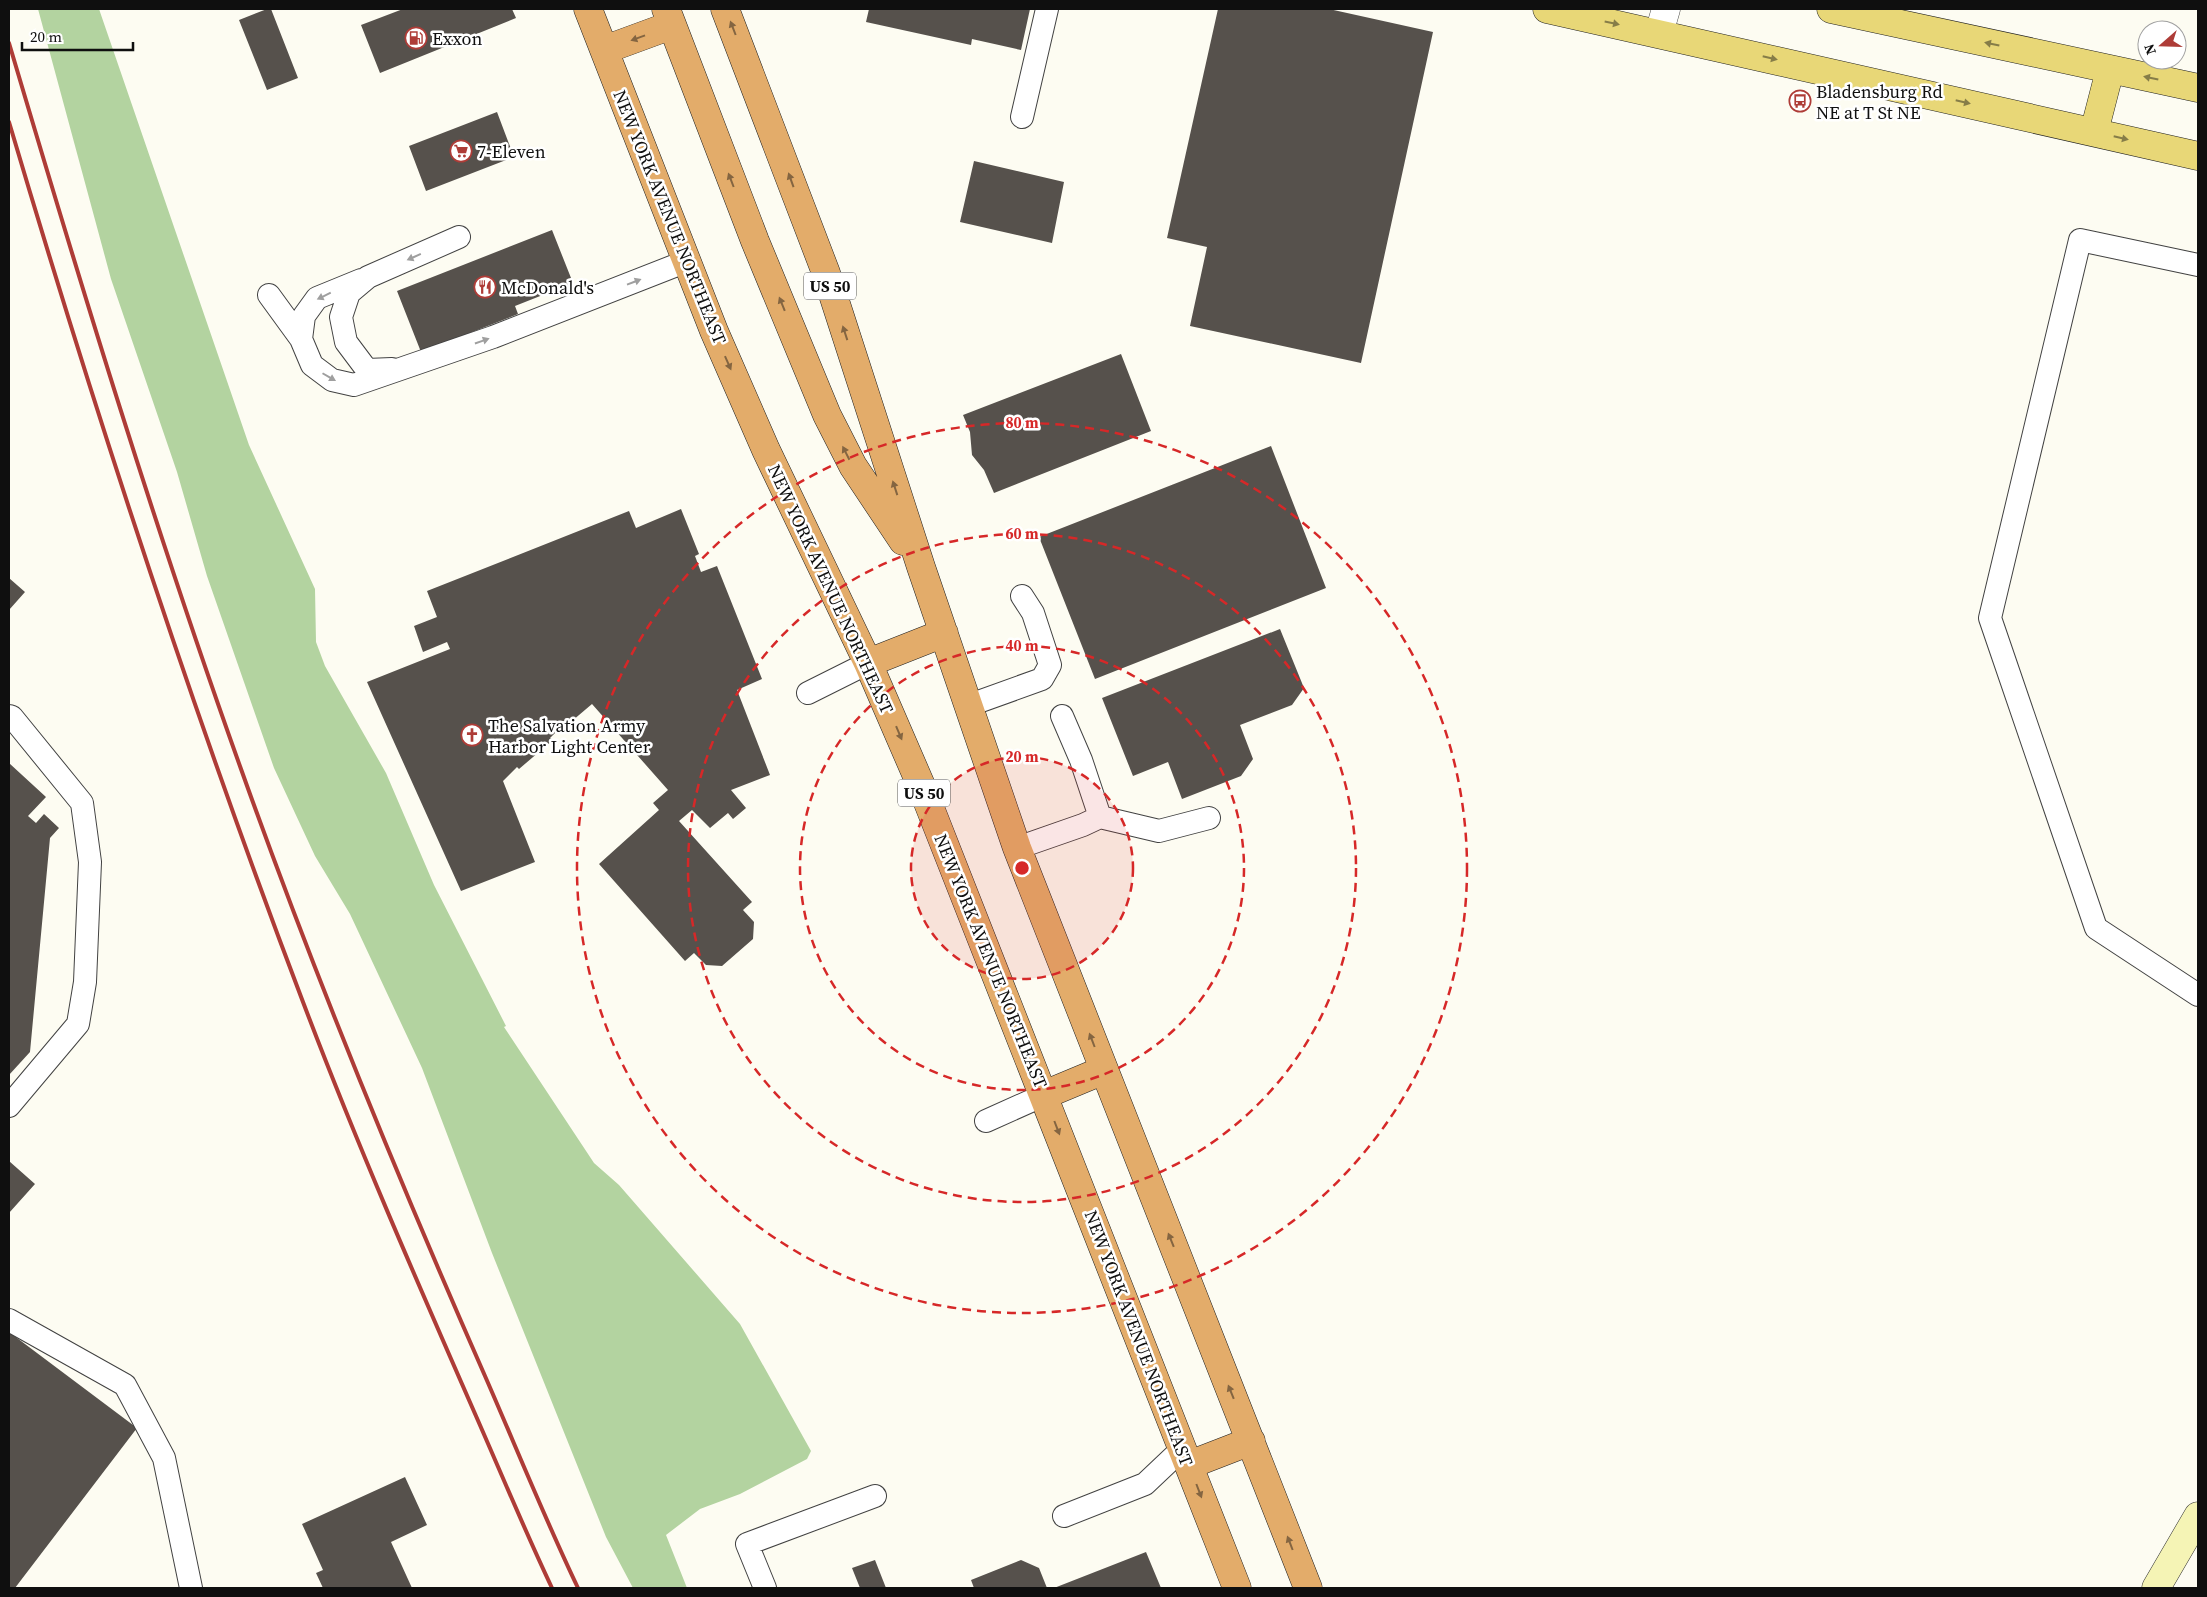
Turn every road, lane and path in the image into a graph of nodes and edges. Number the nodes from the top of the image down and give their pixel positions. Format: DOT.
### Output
graph roads {
  1 [pos="588,9"];
  2 [pos="725,9"];
  3 [pos="1047,9"];
  4 [pos="1547,9"];
  5 [pos="1831,9"];
  6 [pos="1890,15"];
  7 [pos="669,17"];
  8 [pos="1662,21"];
  9 [pos="604,50"];
  10 [pos="2110,70"];
  11 [pos="2198,88"];
  12 [pos="1022,116"];
  13 [pos="2094,132"];
  14 [pos="2198,156"];
  15 [pos="458,238"];
  16 [pos="686,261"];
  17 [pos="2198,264"];
  18 [pos="368,277"];
  19 [pos="269,295"];
  20 [pos="301,339"];
  21 [pos="401,369"];
  22 [pos="921,568"];
  23 [pos="1022,596"];
  24 [pos="944,633"];
  25 [pos="868,663"];
  26 [pos="808,693"];
  27 [pos="968,706"];
  28 [pos="9,716"];
  29 [pos="1062,716"];
  30 [pos="1100,817"];
  31 [pos="1209,818"];
  32 [pos="1017,848"];
  33 [pos="2198,994"];
  34 [pos="1104,1070"];
  35 [pos="1044,1095"];
  36 [pos="9,1106"];
  37 [pos="986,1121"];
  38 [pos="9,1320"];
  39 [pos="1251,1441"];
  40 [pos="1186,1457"];
  41 [pos="875,1496"];
  42 [pos="1064,1516"];
  43 [pos="2196,1523"];
  44 [pos="191,1588"];
  45 [pos="765,1588"];
  46 [pos="1237,1588"];
  47 [pos="1308,1588"];
  48 [pos="2156,1588"];
  1 -- 9 [label="highway, NEW YORK AVENUE NORTHEAST / US 50"];
  22 -- 2 [label="highway, US 50, one-way"];
  3 -- 12 [label="lane"];
  4 -- 8 [label="main road, one-way"];
  5 -- 6 [label="main road"];
  10 -- 6 [label="main road, one-way"];
  7 -- 9 [label="highway, one-way"];
  22 -- 7 [label="highway, one-way"];
  8 -- 13 [label="main road, one-way"];
  9 -- 16 [label="highway, NEW YORK AVENUE NORTHEAST / US 50"];
  11 -- 10 [label="main road, one-way"];
  10 -- 13 [label="main road"];
  13 -- 14 [label="main road, one-way"];
  15 -- 18 [label="lane, one-way"];
  21 -- 16 [label="lane, one-way"];
  16 -- 25 [label="highway, NEW YORK AVENUE NORTHEAST / US 50, one-way"];
  17 -- 33 [label="lane"];
  18 -- 20 [label="lane, one-way"];
  18 -- 21 [label="lane"];
  19 -- 20 [label="lane"];
  20 -- 21 [label="lane, one-way"];
  22 -- 24 [label="highway, US 50"];
  23 -- 27 [label="lane"];
  24 -- 25 [label="highway"];
  24 -- 27 [label="highway, US 50"];
  25 -- 26 [label="lane"];
  25 -- 35 [label="highway, NEW YORK AVENUE NORTHEAST / US 50, one-way"];
  27 -- 32 [label="highway, US 50"];
  28 -- 36 [label="lane"];
  29 -- 30 [label="lane"];
  30 -- 31 [label="lane"];
  30 -- 32 [label="lane"];
  34 -- 32 [label="highway, US 50, one-way"];
  34 -- 35 [label="highway"];
  39 -- 34 [label="highway, US 50, one-way"];
  35 -- 37 [label="lane"];
  35 -- 40 [label="highway, NEW YORK AVENUE NORTHEAST / US 50, one-way"];
  38 -- 44 [label="lane"];
  39 -- 40 [label="highway"];
  47 -- 39 [label="highway, US 50, one-way"];
  40 -- 42 [label="lane"];
  40 -- 46 [label="highway, NEW YORK AVENUE NORTHEAST / US 50, one-way"];
  41 -- 45 [label="lane"];
  43 -- 48 [label="main road"];
}
